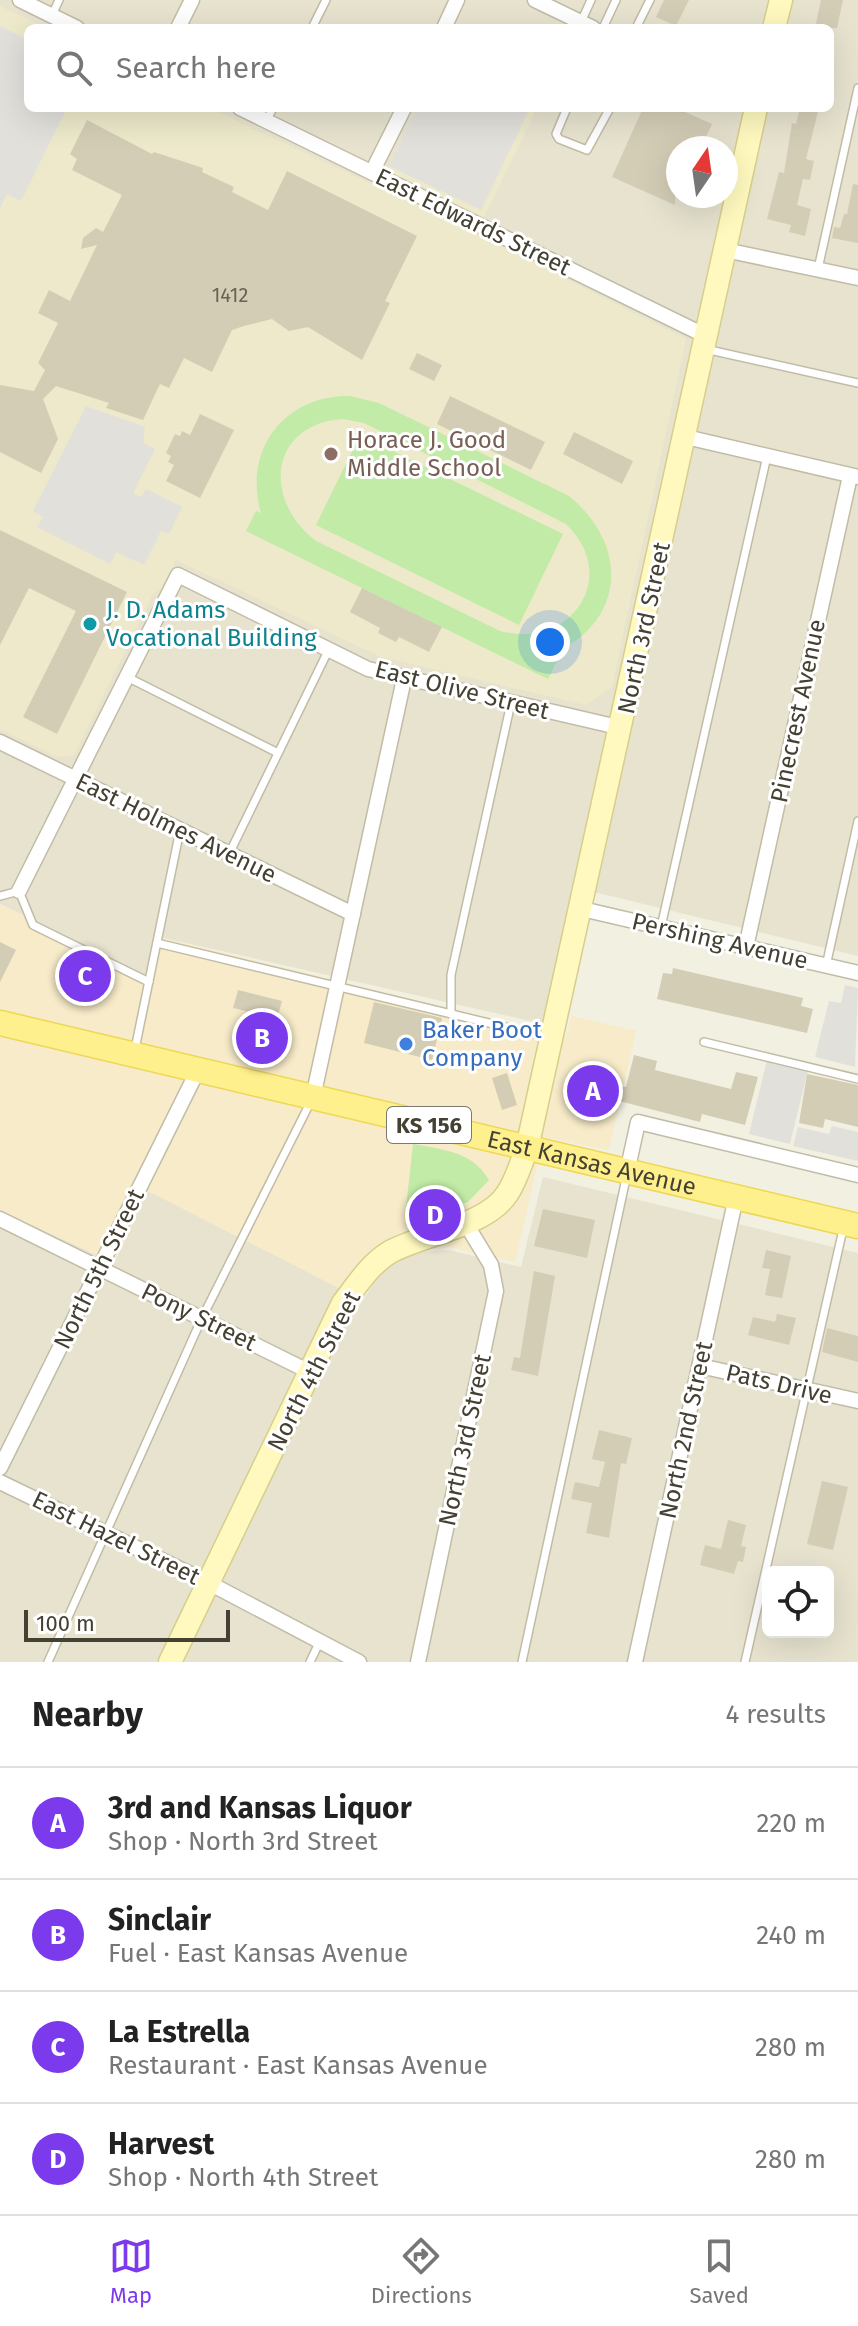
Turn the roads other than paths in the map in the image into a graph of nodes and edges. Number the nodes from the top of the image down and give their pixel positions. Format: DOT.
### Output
graph roads {
  1 [pos="20,0"];
  2 [pos="59,0"];
  3 [pos="192,0"];
  4 [pos="326,0"];
  5 [pos="457,0"];
  6 [pos="535,0"];
  7 [pos="591,0"];
  8 [pos="616,0"];
  9 [pos="650,0"];
  10 [pos="781,0"];
  11 [pos="52,15"];
  12 [pos="69,24"];
  13 [pos="180,24"];
  14 [pos="314,24"];
  15 [pos="446,24"];
  16 [pos="585,24"];
  17 [pos="587,24"];
  18 [pos="605,24"];
  19 [pos="638,24"];
  20 [pos="775,24"];
  21 [pos="858,88"];
  22 [pos="402,112"];
  23 [pos="565,112"];
  24 [pos="608,112"];
  25 [pos="755,112"];
  26 [pos="269,114"];
  27 [pos="372,172"];
  28 [pos="725,250"];
  29 [pos="818,270"];
  30 [pos="858,278"];
  31 [pos="704,342"];
  32 [pos="858,383"];
  33 [pos="686,437"];
  34 [pos="767,456"];
  35 [pos="854,476"];
  36 [pos="329,649"];
  37 [pos="127,677"];
  38 [pos="404,679"];
  39 [pos="511,703"];
  40 [pos="622,728"];
  41 [pos="0,742"];
  42 [pos="278,753"];
  43 [pos="75,778"];
  44 [pos="858,821"];
  45 [pos="180,830"];
  46 [pos="229,854"];
  47 [pos="19,891"];
  48 [pos="0,896"];
  49 [pos="582,909"];
  50 [pos="353,914"];
  51 [pos="661,927"];
  52 [pos="157,943"];
  53 [pos="746,947"];
  54 [pos="826,966"];
  55 [pos="858,973"];
  56 [pos="149,982"];
  57 [pos="337,985"];
  58 [pos="451,1014"];
  59 [pos="0,1023"];
  60 [pos="552,1039"];
  61 [pos="704,1042"];
  62 [pos="134,1055"];
  63 [pos="198,1070"];
  64 [pos="858,1079"];
  65 [pos="313,1097"];
  66 [pos="527,1148"];
  67 [pos="627,1172"];
  68 [pos="858,1175"];
  69 [pos="736,1197"];
  70 [pos="0,1219"];
  71 [pos="466,1224"];
  72 [pos="851,1225"];
  73 [pos="99,1267"];
  74 [pos="202,1318"];
  75 [pos="700,1366"];
  76 [pos="312,1373"];
  77 [pos="805,1390"];
  78 [pos="858,1401"];
  79 [pos="0,1468"];
  80 [pos="0,1482"];
  81 [pos="108,1534"];
  82 [pos="209,1583"];
  83 [pos="320,1641"];
  84 [pos="48,1662"];
  85 [pos="170,1662"];
  86 [pos="310,1662"];
  87 [pos="359,1662"];
  88 [pos="418,1662"];
  89 [pos="522,1662"];
  90 [pos="635,1662"];
  91 [pos="745,1662"];
  1 -- 11 [label="street"];
  2 -- 11 [label="lane"];
  3 -- 13 [label="street"];
  4 -- 14 [label="lane"];
  5 -- 15 [label="street"];
  6 -- 16 [label="street"];
  7 -- 17 [label="lane"];
  8 -- 18 [label="lane"];
  9 -- 19 [label="lane"];
  10 -- 20 [label="main road"];
  11 -- 12 [label="street"];
  21 -- 29 [label="lane"];
  22 -- 27 [label="street"];
  23 -- 24 [label="lane"];
  25 -- 28 [label="main road, North 3rd Street"];
  26 -- 27 [label="street, East Edwards Street"];
  27 -- 31 [label="street, East Edwards Street"];
  28 -- 29 [label="street"];
  28 -- 31 [label="main road, North 3rd Street"];
  29 -- 30 [label="street"];
  31 -- 32 [label="lane"];
  31 -- 33 [label="main road, North 3rd Street"];
  33 -- 34 [label="street"];
  33 -- 40 [label="main road, North 3rd Street"];
  34 -- 35 [label="street"];
  34 -- 51 [label="lane"];
  35 -- 53 [label="street, Pinecrest Avenue"];
  36 -- 37 [label="street, East Olive Street"];
  36 -- 38 [label="street, East Olive Street"];
  36 -- 42 [label="lane"];
  37 -- 42 [label="lane"];
  37 -- 43 [label="street"];
  38 -- 39 [label="street, East Olive Street"];
  38 -- 50 [label="street"];
  39 -- 40 [label="street, East Olive Street"];
  39 -- 58 [label="lane"];
  40 -- 49 [label="main road, North 3rd Street"];
  41 -- 43 [label="street, East Holmes Avenue"];
  42 -- 46 [label="lane"];
  43 -- 45 [label="street, East Holmes Avenue"];
  43 -- 47 [label="street"];
  44 -- 54 [label="lane"];
  45 -- 46 [label="street, East Holmes Avenue"];
  45 -- 52 [label="lane"];
  46 -- 50 [label="street, East Holmes Avenue"];
  47 -- 48 [label="lane"];
  47 -- 56 [label="lane"];
  49 -- 51 [label="street, Pershing Avenue"];
  49 -- 60 [label="main road, North 3rd Street"];
  50 -- 57 [label="street"];
  51 -- 53 [label="street, Pershing Avenue"];
  52 -- 56 [label="lane"];
  52 -- 57 [label="lane"];
  53 -- 54 [label="street, Pershing Avenue"];
  54 -- 55 [label="street, Pershing Avenue"];
  56 -- 62 [label="lane"];
  57 -- 58 [label="lane"];
  57 -- 65 [label="street"];
  58 -- 60 [label="lane"];
  59 -- 62 [label="main road, East Kansas Avenue / KS 156"];
  60 -- 66 [label="main road, North 3rd Street"];
  61 -- 64 [label="lane"];
  62 -- 63 [label="main road, East Kansas Avenue / KS 156"];
  63 -- 65 [label="main road, East Kansas Avenue / KS 156"];
  63 -- 73 [label="street, North 5th Street"];
  65 -- 66 [label="main road, East Kansas Avenue / KS 156"];
  65 -- 74 [label="lane"];
  66 -- 67 [label="main road, East Kansas Avenue / KS 156"];
  66 -- 71 [label="main road, North 4th Street"];
  67 -- 68 [label="street"];
  67 -- 69 [label="main road, East Kansas Avenue / KS 156"];
  67 -- 89 [label="lane"];
  69 -- 72 [label="main road, East Kansas Avenue / KS 156"];
  69 -- 75 [label="street, North 2nd Street"];
  70 -- 73 [label="street, Pony Street"];
  71 -- 76 [label="main road, North 4th Street"];
  71 -- 88 [label="street, North 3rd Street"];
  72 -- 77 [label="lane"];
  73 -- 74 [label="street, Pony Street"];
  73 -- 79 [label="street, North 5th Street"];
  74 -- 76 [label="street, Pony Street"];
  74 -- 81 [label="lane"];
  75 -- 77 [label="street, Pats Drive"];
  75 -- 90 [label="street, North 2nd Street"];
  76 -- 82 [label="main road, North 4th Street"];
  77 -- 78 [label="street, Pats Drive"];
  77 -- 91 [label="lane"];
  80 -- 81 [label="street, East Hazel Street"];
  81 -- 82 [label="street, East Hazel Street"];
  81 -- 84 [label="lane"];
  82 -- 83 [label="street, East Hazel Street"];
  82 -- 85 [label="main road, North 4th Street"];
  83 -- 86 [label="lane"];
  83 -- 87 [label="street, East Hazel Street"];
}
